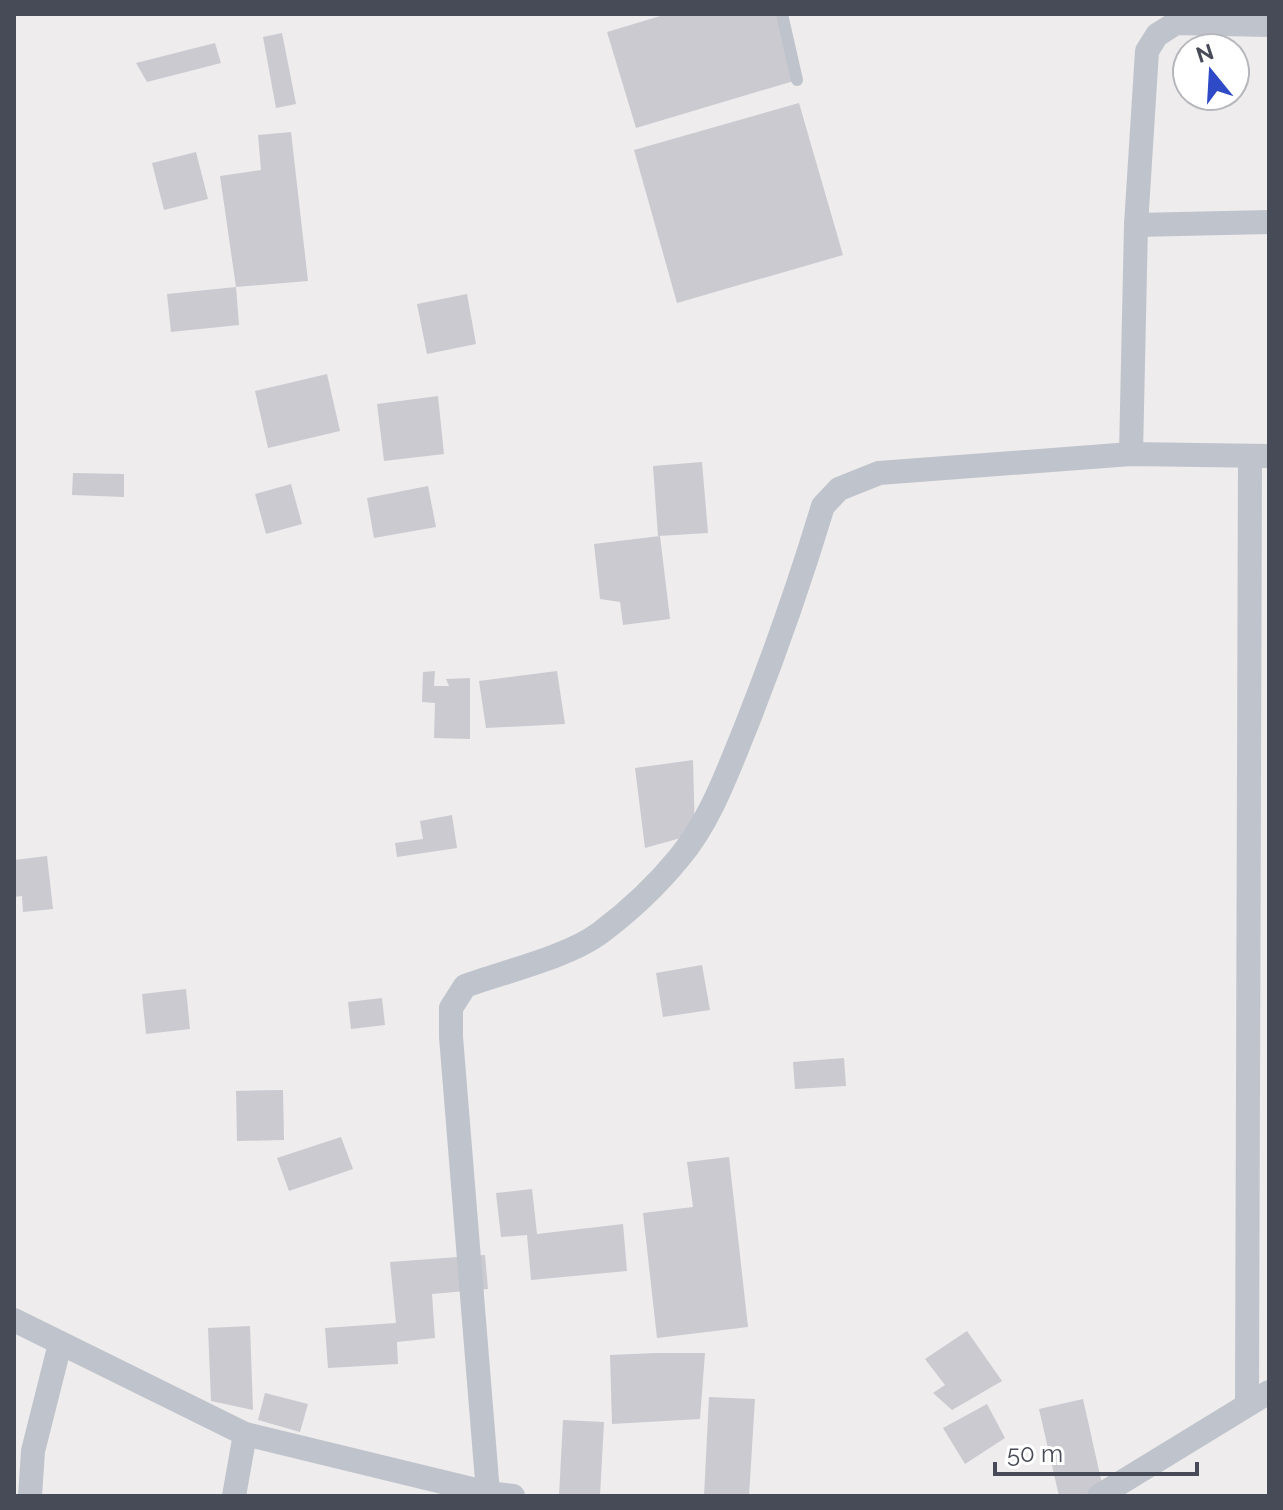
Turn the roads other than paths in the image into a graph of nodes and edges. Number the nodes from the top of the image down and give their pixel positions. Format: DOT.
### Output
graph roads {
  1 [pos="782,14"];
  2 [pos="1269,25"];
  3 [pos="797,80"];
  4 [pos="1269,222"];
  5 [pos="1136,225"];
  6 [pos="1131,454"];
  7 [pos="1260,456"];
  8 [pos="14,1320"];
  9 [pos="60,1344"];
  10 [pos="1258,1398"];
  11 [pos="245,1434"];
  12 [pos="488,1493"];
  13 [pos="30,1496"];
  14 [pos="234,1496"];
  15 [pos="513,1496"];
  16 [pos="1099,1496"];
  1 -- 3 [label="lane"];
  2 -- 5 [label="street"];
  4 -- 5 [label="street"];
  5 -- 6 [label="street"];
  6 -- 7 [label="street"];
  6 -- 12 [label="street"];
  7 -- 10 [label="street"];
  8 -- 9 [label="street"];
  9 -- 11 [label="street"];
  9 -- 13 [label="street"];
  10 -- 16 [label="street"];
  11 -- 12 [label="street"];
  11 -- 14 [label="street"];
  12 -- 15 [label="street"];
}
